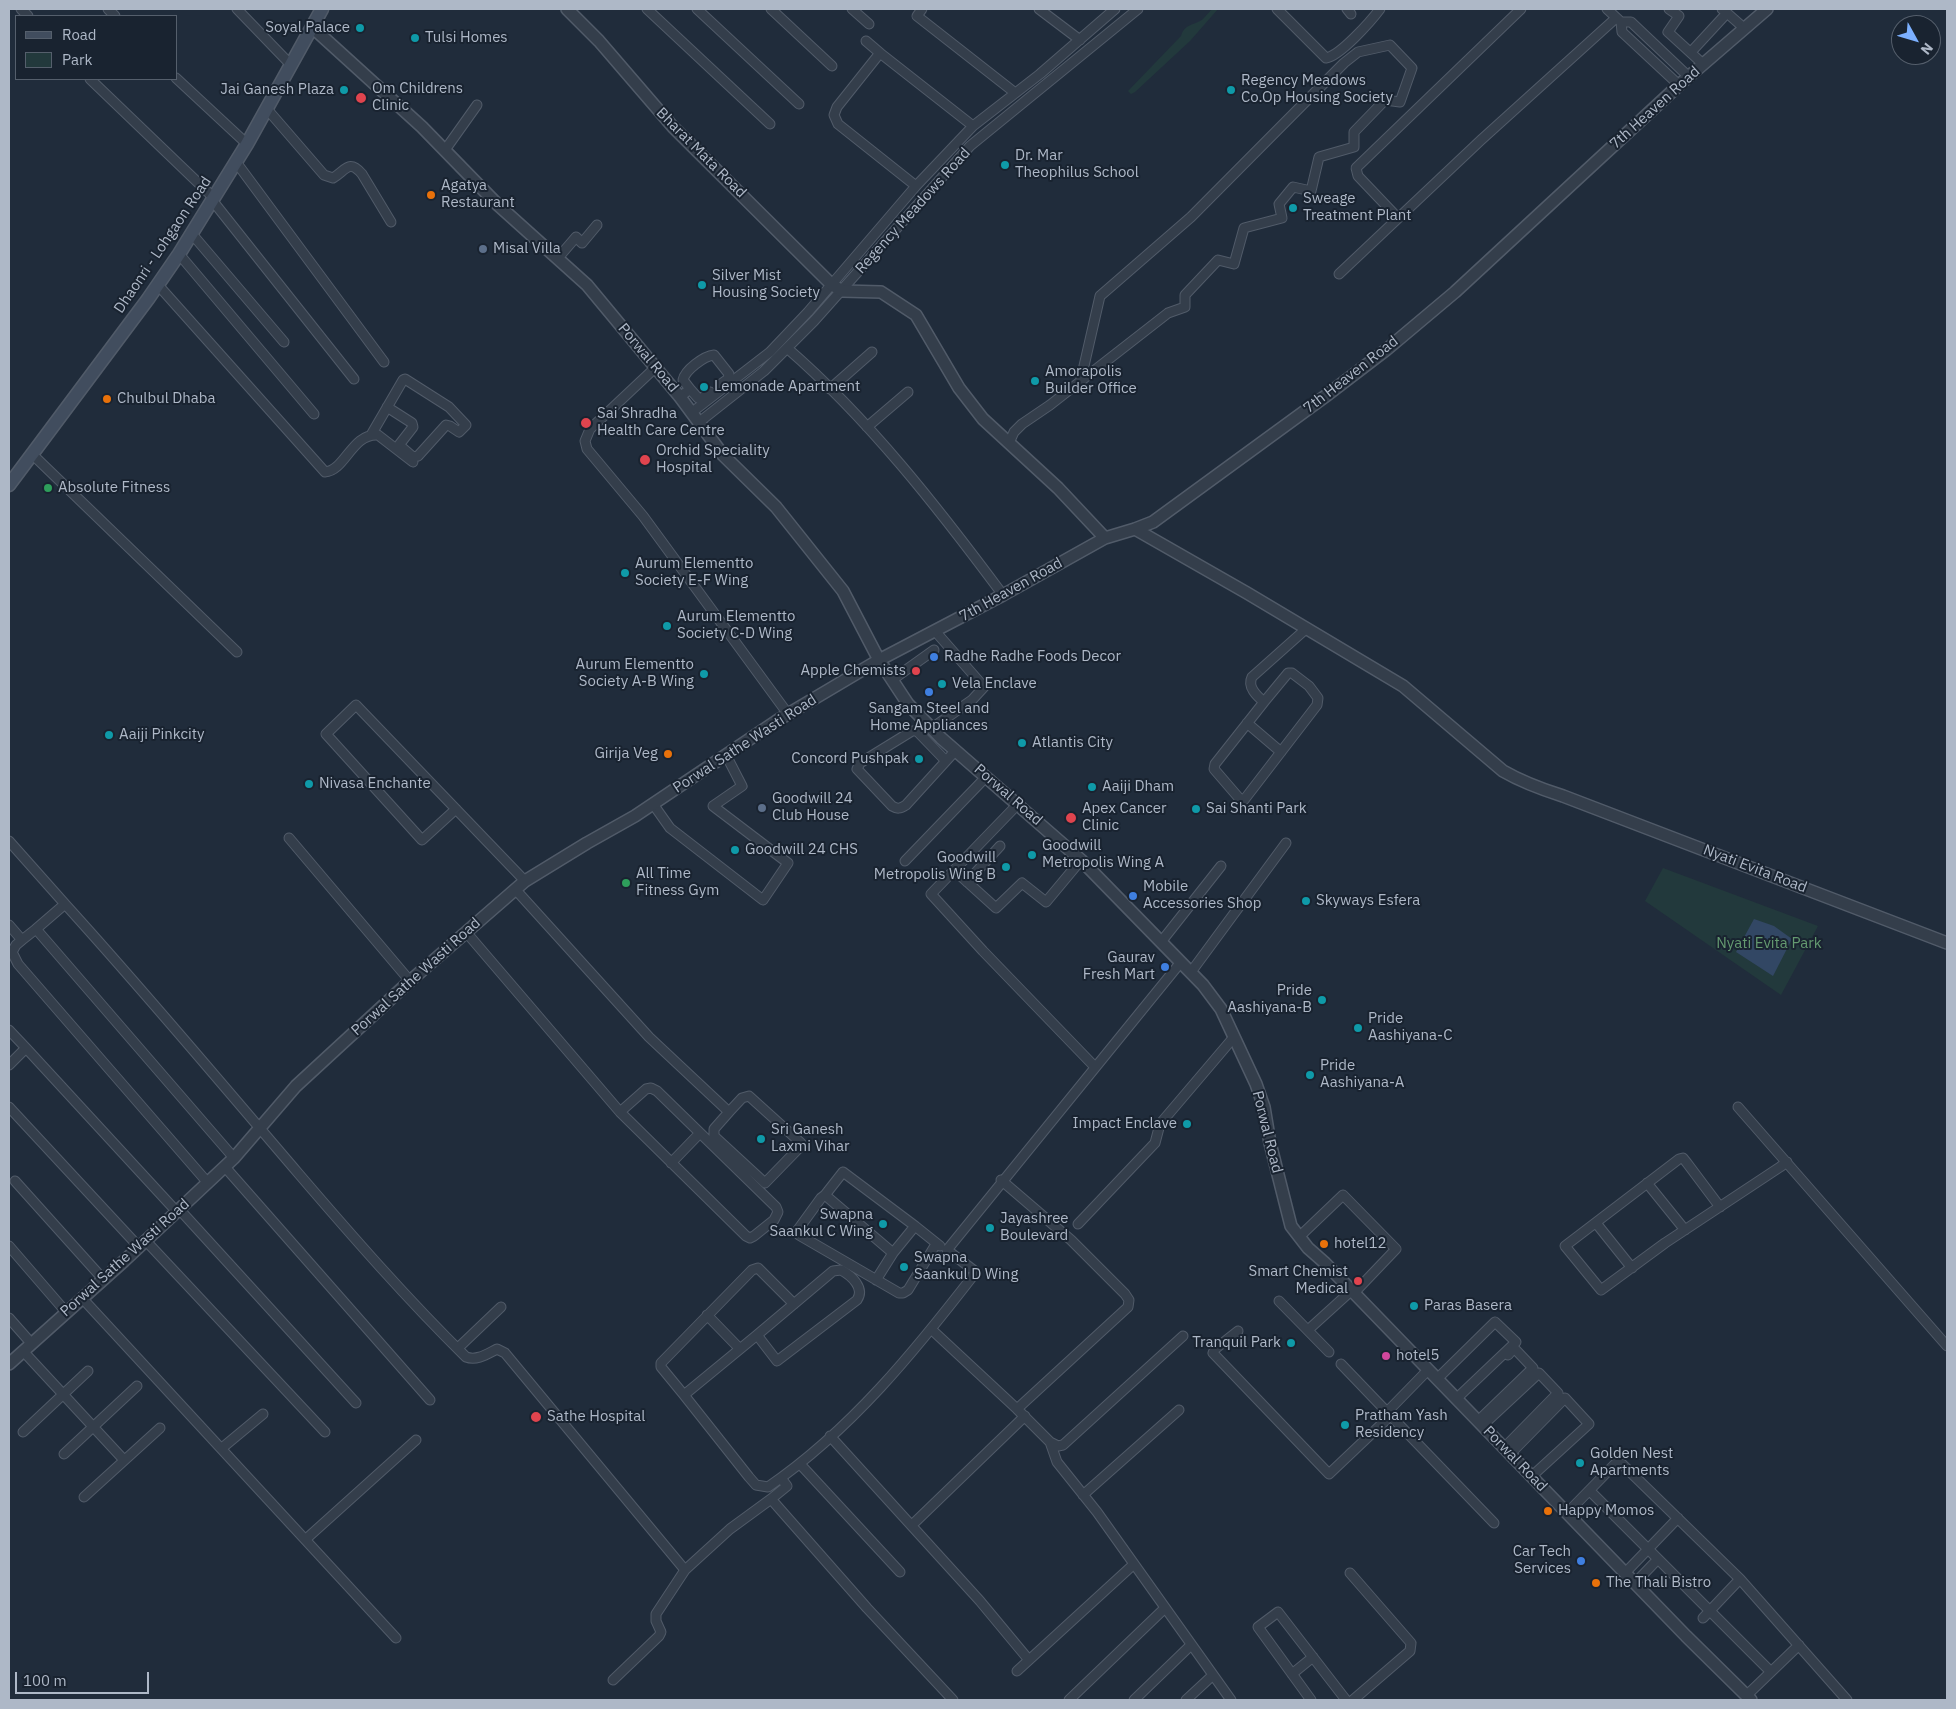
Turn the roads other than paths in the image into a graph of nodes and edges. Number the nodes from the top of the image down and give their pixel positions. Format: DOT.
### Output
graph roads {
  1 [pos="237,9"];
  2 [pos="322,9"];
  3 [pos="567,9"];
  4 [pos="647,9"];
  5 [pos="697,9"];
  6 [pos="771,9"];
  7 [pos="852,9"];
  8 [pos="922,9"];
  9 [pos="1040,9"];
  10 [pos="1115,9"];
  11 [pos="1138,9"];
  12 [pos="1277,9"];
  13 [pos="1380,9"];
  14 [pos="1521,9"];
  15 [pos="1607,9"];
  16 [pos="1669,9"];
  17 [pos="1767,9"];
  18 [pos="1724,11"];
  19 [pos="1618,20"];
  20 [pos="869,24"];
  21 [pos="312,27"];
  22 [pos="1744,28"];
  23 [pos="1080,40"];
  24 [pos="866,41"];
  25 [pos="1691,52"];
  26 [pos="880,53"];
  27 [pos="1704,64"];
  28 [pos="291,65"];
  29 [pos="832,66"];
  30 [pos="1689,77"];
  31 [pos="91,80"];
  32 [pos="178,80"];
  33 [pos="1679,86"];
  34 [pos="1014,92"];
  35 [pos="800,104"];
  36 [pos="478,105"];
  37 [pos="267,109"];
  38 [pos="770,124"];
  39 [pos="972,126"];
  40 [pos="247,144"];
  41 [pos="445,150"];
  42 [pos="236,162"];
  43 [pos="916,186"];
  44 [pos="213,199"];
  45 [pos="1398,218"];
  46 [pos="390,222"];
  47 [pos="598,225"];
  48 [pos="192,234"];
  49 [pos="179,254"];
  50 [pos="558,258"];
  51 [pos="1339,274"];
  52 [pos="831,284"];
  53 [pos="158,285"];
  54 [pos="842,291"];
  55 [pos="284,342"];
  56 [pos="788,348"];
  57 [pos="872,352"];
  58 [pos="384,362"];
  59 [pos="656,367"];
  60 [pos="354,379"];
  61 [pos="1081,379"];
  62 [pos="690,388"];
  63 [pos="830,389"];
  64 [pos="908,392"];
  65 [pos="680,397"];
  66 [pos="387,407"];
  67 [pos="314,414"];
  68 [pos="695,418"];
  69 [pos="867,427"];
  70 [pos="371,435"];
  71 [pos="1009,443"];
  72 [pos="32,454"];
  73 [pos="414,462"];
  74 [pos="9,485"];
  75 [pos="1135,529"];
  76 [pos="1105,538"];
  77 [pos="1003,595"];
  78 [pos="1307,628"];
  79 [pos="935,631"];
  80 [pos="934,650"];
  81 [pos="237,652"];
  82 [pos="879,660"];
  83 [pos="892,680"];
  84 [pos="1264,702"];
  85 [pos="788,714"];
  86 [pos="1247,723"];
  87 [pos="932,728"];
  88 [pos="956,750"];
  89 [pos="1281,752"];
  90 [pos="726,755"];
  91 [pos="946,760"];
  92 [pos="986,777"];
  93 [pos="652,804"];
  94 [pos="1018,804"];
  95 [pos="456,809"];
  96 [pos="289,838"];
  97 [pos="9,841"];
  98 [pos="1286,843"];
  99 [pos="1000,846"];
  100 [pos="1081,860"];
  101 [pos="905,861"];
  102 [pos="1220,866"];
  103 [pos="954,870"];
  104 [pos="525,881"];
  105 [pos="967,882"];
  106 [pos="515,889"];
  107 [pos="65,904"];
  108 [pos="9,925"];
  109 [pos="36,928"];
  110 [pos="466,932"];
  111 [pos="22,940"];
  112 [pos="1161,942"];
  113 [pos="1947,943"];
  114 [pos="1181,962"];
  115 [pos="1191,972"];
  116 [pos="410,981"];
  117 [pos="9,1030"];
  118 [pos="1234,1037"];
  119 [pos="26,1048"];
  120 [pos="9,1064"];
  121 [pos="1095,1067"];
  122 [pos="9,1107"];
  123 [pos="1738,1107"];
  124 [pos="620,1112"];
  125 [pos="729,1112"];
  126 [pos="260,1129"];
  127 [pos="700,1133"];
  128 [pos="234,1158"];
  129 [pos="671,1162"];
  130 [pos="1787,1162"];
  131 [pos="225,1167"];
  132 [pos="1002,1180"];
  133 [pos="15,1181"];
  134 [pos="208,1183"];
  135 [pos="1647,1183"];
  136 [pos="825,1195"];
  137 [pos="1720,1207"];
  138 [pos="178,1211"];
  139 [pos="1596,1222"];
  140 [pos="1078,1224"];
  141 [pos="915,1226"];
  142 [pos="1685,1230"];
  143 [pos="1299,1237"];
  144 [pos="142,1244"];
  145 [pos="936,1244"];
  146 [pos="9,1246"];
  147 [pos="947,1250"];
  148 [pos="893,1253"];
  149 [pos="1632,1268"];
  150 [pos="103,1279"];
  151 [pos="876,1280"];
  152 [pos="1353,1292"];
  153 [pos="82,1298"];
  154 [pos="1279,1301"];
  155 [pos="794,1304"];
  156 [pos="500,1307"];
  157 [pos="66,1312"];
  158 [pos="707,1315"];
  159 [pos="9,1318"];
  160 [pos="931,1329"];
  161 [pos="1308,1330"];
  162 [pos="1238,1331"];
  163 [pos="757,1334"];
  164 [pos="1183,1336"];
  165 [pos="1947,1346"];
  166 [pos="27,1347"];
  167 [pos="458,1348"];
  168 [pos="740,1349"];
  169 [pos="1329,1352"];
  170 [pos="9,1364"];
  171 [pos="1341,1364"];
  172 [pos="1428,1370"];
  173 [pos="88,1371"];
  174 [pos="1437,1380"];
  175 [pos="137,1386"];
  176 [pos="64,1394"];
  177 [pos="684,1395"];
  178 [pos="430,1400"];
  179 [pos="1457,1400"];
  180 [pos="356,1403"];
  181 [pos="1017,1409"];
  182 [pos="1180,1410"];
  183 [pos="1387,1412"];
  184 [pos="263,1414"];
  185 [pos="1025,1416"];
  186 [pos="1480,1423"];
  187 [pos="94,1427"];
  188 [pos="160,1428"];
  189 [pos="23,1432"];
  190 [pos="325,1432"];
  191 [pos="830,1436"];
  192 [pos="416,1440"];
  193 [pos="1050,1442"];
  194 [pos="222,1448"];
  195 [pos="1507,1451"];
  196 [pos="64,1454"];
  197 [pos="124,1460"];
  198 [pos="800,1464"];
  199 [pos="1532,1476"];
  200 [pos="781,1478"];
  201 [pos="1590,1490"];
  202 [pos="1083,1494"];
  203 [pos="84,1498"];
  204 [pos="771,1499"];
  205 [pos="1573,1507"];
  206 [pos="1678,1518"];
  207 [pos="1494,1524"];
  208 [pos="912,1525"];
  209 [pos="306,1539"];
  210 [pos="1648,1549"];
  211 [pos="1658,1559"];
  212 [pos="1134,1564"];
  213 [pos="685,1570"];
  214 [pos="900,1572"];
  215 [pos="1350,1572"];
  216 [pos="1626,1573"];
  217 [pos="1740,1579"];
  218 [pos="1635,1583"];
  219 [pos="1166,1608"];
  220 [pos="1707,1615"];
  221 [pos="396,1638"];
  222 [pos="1191,1645"];
  223 [pos="1799,1645"];
  224 [pos="1313,1657"];
  225 [pos="1029,1660"];
  226 [pos="1017,1671"];
  227 [pos="1771,1672"];
  228 [pos="1292,1674"];
  229 [pos="1213,1675"];
  230 [pos="612,1680"];
  231 [pos="1748,1698"];
  232 [pos="953,1700"];
  233 [pos="1070,1700"];
  234 [pos="1134,1700"];
  235 [pos="1186,1700"];
  236 [pos="1231,1700"];
  237 [pos="1312,1700"];
  238 [pos="1346,1700"];
  239 [pos="1354,1700"];
  240 [pos="1847,1700"];
  1 -- 28 [label="street"];
  2 -- 21 [label="main road, Dhaonri - Lohgaon Road"];
  3 -- 52 [label="street, Bharat Mata Road"];
  4 -- 38 [label="street"];
  5 -- 35 [label="street"];
  6 -- 29 [label="street"];
  7 -- 20 [label="street"];
  8 -- 34 [label="street"];
  9 -- 23 [label="street"];
  10 -- 23 [label="street"];
  11 -- 54 [label="street, Regency Meadows Road"];
  12 -- 13 [label="street"];
  14 -- 45 [label="street"];
  15 -- 19 [label="street"];
  16 -- 25 [label="street"];
  17 -- 22 [label="street, 7th Heaven Road"];
  18 -- 22 [label="street"];
  18 -- 25 [label="street"];
  19 -- 30 [label="street"];
  19 -- 33 [label="street"];
  19 -- 45 [label="street"];
  21 -- 28 [label="main road, Dhaonri - Lohgaon Road"];
  21 -- 41 [label="street, Porwal Road"];
  22 -- 27 [label="street, 7th Heaven Road"];
  23 -- 34 [label="street"];
  24 -- 26 [label="street"];
  25 -- 27 [label="street"];
  26 -- 39 [label="street"];
  26 -- 43 [label="street"];
  27 -- 30 [label="street, 7th Heaven Road"];
  28 -- 37 [label="main road, Dhaonri - Lohgaon Road"];
  30 -- 33 [label="street, 7th Heaven Road"];
  31 -- 44 [label="street"];
  32 -- 40 [label="street"];
  33 -- 75 [label="street, 7th Heaven Road"];
  34 -- 39 [label="street"];
  36 -- 41 [label="street"];
  37 -- 40 [label="main road, Dhaonri - Lohgaon Road"];
  37 -- 46 [label="street"];
  39 -- 43 [label="street"];
  40 -- 42 [label="main road, Dhaonri - Lohgaon Road"];
  41 -- 50 [label="street, Porwal Road"];
  42 -- 44 [label="main road, Dhaonri - Lohgaon Road"];
  42 -- 58 [label="street"];
  43 -- 52 [label="street"];
  44 -- 48 [label="main road, Dhaonri - Lohgaon Road"];
  44 -- 60 [label="street"];
  45 -- 51 [label="street"];
  47 -- 50 [label="street"];
  48 -- 49 [label="main road, Dhaonri - Lohgaon Road"];
  48 -- 55 [label="street"];
  49 -- 53 [label="main road, Dhaonri - Lohgaon Road"];
  49 -- 67 [label="street"];
  50 -- 59 [label="street, Porwal Road"];
  52 -- 54 [label="street, Bharat Mata Road"];
  52 -- 68 [label="street"];
  53 -- 70 [label="street"];
  53 -- 72 [label="main road, Dhaonri - Lohgaon Road"];
  54 -- 56 [label="street, Regency Meadows Road"];
  54 -- 71 [label="street"];
  56 -- 63 [label="street"];
  56 -- 68 [label="street, Regency Meadows Road"];
  57 -- 63 [label="street"];
  59 -- 65 [label="street, Porwal Road"];
  59 -- 85 [label="street"];
  61 -- 61 [label="street"];
  61 -- 71 [label="street"];
  62 -- 62 [label="street"];
  62 -- 65 [label="street"];
  63 -- 69 [label="street"];
  64 -- 69 [label="street"];
  65 -- 68 [label="street, Porwal Road"];
  66 -- 66 [label="street"];
  66 -- 70 [label="street"];
  68 -- 82 [label="street, Porwal Road"];
  69 -- 77 [label="street"];
  70 -- 73 [label="street"];
  71 -- 76 [label="street"];
  72 -- 74 [label="main road, Dhaonri - Lohgaon Road"];
  72 -- 81 [label="street"];
  75 -- 76 [label="street, 7th Heaven Road"];
  75 -- 78 [label="street, Nyati Evita Road"];
  76 -- 77 [label="street, 7th Heaven Road"];
  77 -- 79 [label="street, 7th Heaven Road"];
  78 -- 84 [label="street"];
  78 -- 113 [label="street, Nyati Evita Road"];
  79 -- 82 [label="street, 7th Heaven Road"];
  79 -- 87 [label="street"];
  80 -- 83 [label="street"];
  82 -- 83 [label="street, Porwal Road"];
  82 -- 85 [label="street, Porwal Sathe Wasti Road"];
  83 -- 87 [label="street, Porwal Road"];
  84 -- 86 [label="street"];
  84 -- 89 [label="street"];
  85 -- 90 [label="street, Porwal Sathe Wasti Road"];
  86 -- 89 [label="street"];
  86 -- 89 [label="street"];
  87 -- 88 [label="street, Porwal Road"];
  88 -- 91 [label="street"];
  88 -- 92 [label="street, Porwal Road"];
  90 -- 93 [label="street, Porwal Sathe Wasti Road"];
  90 -- 93 [label="street"];
  91 -- 91 [label="street"];
  92 -- 94 [label="street, Porwal Road"];
  92 -- 101 [label="street"];
  93 -- 104 [label="street, Porwal Sathe Wasti Road"];
  94 -- 100 [label="street, Porwal Road"];
  94 -- 103 [label="street"];
  95 -- 95 [label="street"];
  95 -- 104 [label="street"];
  96 -- 116 [label="street"];
  97 -- 107 [label="street"];
  98 -- 115 [label="street"];
  99 -- 105 [label="street"];
  100 -- 105 [label="street"];
  100 -- 112 [label="street, Porwal Road"];
  102 -- 112 [label="street"];
  103 -- 105 [label="street"];
  103 -- 121 [label="street"];
  104 -- 106 [label="street, Porwal Sathe Wasti Road"];
  106 -- 110 [label="street, Porwal Sathe Wasti Road"];
  106 -- 125 [label="street"];
  107 -- 109 [label="street"];
  107 -- 126 [label="street"];
  108 -- 111 [label="street"];
  109 -- 111 [label="street"];
  109 -- 128 [label="street"];
  110 -- 116 [label="street, Porwal Sathe Wasti Road"];
  110 -- 124 [label="street"];
  111 -- 134 [label="street"];
  112 -- 114 [label="street, Porwal Road"];
  114 -- 115 [label="street, Porwal Road"];
  114 -- 121 [label="street"];
  115 -- 118 [label="street, Porwal Road"];
  116 -- 126 [label="street, Porwal Sathe Wasti Road"];
  117 -- 119 [label="street"];
  118 -- 140 [label="street"];
  118 -- 143 [label="street, Porwal Road"];
  119 -- 120 [label="street"];
  119 -- 138 [label="street"];
  121 -- 132 [label="street"];
  122 -- 144 [label="street"];
  123 -- 130 [label="street"];
  124 -- 127 [label="street"];
  124 -- 129 [label="street"];
  125 -- 125 [label="street"];
  126 -- 128 [label="street, Porwal Sathe Wasti Road"];
  126 -- 167 [label="street"];
  127 -- 129 [label="street"];
  127 -- 129 [label="street"];
  128 -- 131 [label="street, Porwal Sathe Wasti Road"];
  130 -- 137 [label="street"];
  130 -- 165 [label="street"];
  131 -- 134 [label="street, Porwal Sathe Wasti Road"];
  131 -- 178 [label="street"];
  132 -- 147 [label="street"];
  132 -- 181 [label="street"];
  133 -- 150 [label="street"];
  134 -- 138 [label="street, Porwal Sathe Wasti Road"];
  135 -- 137 [label="street"];
  135 -- 139 [label="street"];
  135 -- 142 [label="street"];
  136 -- 141 [label="street"];
  136 -- 148 [label="street"];
  136 -- 151 [label="street"];
  137 -- 142 [label="street"];
  138 -- 144 [label="street, Porwal Sathe Wasti Road"];
  138 -- 180 [label="street"];
  139 -- 149 [label="street"];
  139 -- 149 [label="street"];
  141 -- 145 [label="street"];
  141 -- 148 [label="street"];
  142 -- 149 [label="street"];
  143 -- 152 [label="street, Porwal Road"];
  143 -- 152 [label="street"];
  144 -- 150 [label="street, Porwal Sathe Wasti Road"];
  144 -- 190 [label="street"];
  145 -- 147 [label="street"];
  145 -- 151 [label="street"];
  146 -- 157 [label="street"];
  147 -- 160 [label="street"];
  148 -- 151 [label="street"];
  150 -- 153 [label="street, Porwal Sathe Wasti Road"];
  152 -- 161 [label="street"];
  152 -- 172 [label="street, Porwal Road"];
  153 -- 157 [label="street, Porwal Sathe Wasti Road"];
  153 -- 194 [label="street"];
  154 -- 161 [label="street"];
  155 -- 158 [label="street"];
  155 -- 163 [label="street"];
  155 -- 163 [label="street"];
  156 -- 167 [label="street"];
  157 -- 166 [label="street, Porwal Sathe Wasti Road"];
  158 -- 168 [label="street"];
  158 -- 177 [label="street"];
  159 -- 166 [label="street"];
  160 -- 181 [label="street"];
  160 -- 191 [label="street"];
  161 -- 169 [label="street"];
  162 -- 183 [label="street"];
  163 -- 168 [label="street"];
  164 -- 193 [label="street"];
  166 -- 170 [label="street, Porwal Sathe Wasti Road"];
  166 -- 176 [label="street"];
  167 -- 213 [label="street"];
  168 -- 177 [label="street"];
  171 -- 183 [label="street"];
  172 -- 174 [label="street, Porwal Road"];
  172 -- 183 [label="street"];
  173 -- 176 [label="street"];
  174 -- 179 [label="street, Porwal Road"];
  174 -- 179 [label="street"];
  175 -- 187 [label="street"];
  176 -- 187 [label="street"];
  176 -- 189 [label="street"];
  177 -- 200 [label="street"];
  179 -- 186 [label="street, Porwal Road"];
  179 -- 186 [label="street"];
  181 -- 185 [label="street"];
  182 -- 202 [label="street"];
  183 -- 207 [label="street"];
  184 -- 194 [label="street"];
  185 -- 193 [label="street"];
  185 -- 208 [label="street"];
  186 -- 195 [label="street, Porwal Road"];
  186 -- 195 [label="street"];
  187 -- 196 [label="street"];
  187 -- 197 [label="street"];
  188 -- 197 [label="street"];
  191 -- 198 [label="street"];
  191 -- 208 [label="street"];
  192 -- 209 [label="street"];
  193 -- 202 [label="street"];
  194 -- 209 [label="street"];
  195 -- 199 [label="street, Porwal Road"];
  195 -- 199 [label="street"];
  197 -- 203 [label="street"];
  198 -- 200 [label="street"];
  198 -- 214 [label="street"];
  199 -- 216 [label="street, Porwal Road"];
  200 -- 204 [label="street"];
  201 -- 205 [label="street"];
  201 -- 206 [label="street"];
  201 -- 210 [label="street"];
  202 -- 212 [label="street"];
  204 -- 213 [label="street"];
  204 -- 232 [label="street"];
  206 -- 210 [label="street"];
  206 -- 217 [label="street"];
  208 -- 225 [label="street"];
  209 -- 221 [label="street"];
  210 -- 211 [label="street"];
  210 -- 216 [label="street"];
  211 -- 218 [label="street"];
  211 -- 220 [label="street"];
  212 -- 219 [label="street"];
  212 -- 225 [label="street"];
  213 -- 230 [label="street"];
  215 -- 239 [label="street"];
  216 -- 218 [label="street, Porwal Road"];
  217 -- 220 [label="street"];
  217 -- 223 [label="street"];
  218 -- 231 [label="street, Porwal Road"];
  219 -- 222 [label="street"];
  219 -- 233 [label="street"];
  220 -- 227 [label="street"];
  222 -- 229 [label="street"];
  222 -- 234 [label="street"];
  223 -- 227 [label="street"];
  223 -- 240 [label="street"];
  224 -- 228 [label="street"];
  224 -- 228 [label="street"];
  224 -- 238 [label="street"];
  225 -- 226 [label="street"];
  227 -- 231 [label="street"];
  228 -- 237 [label="street"];
  229 -- 235 [label="street"];
  229 -- 236 [label="street"];
}
